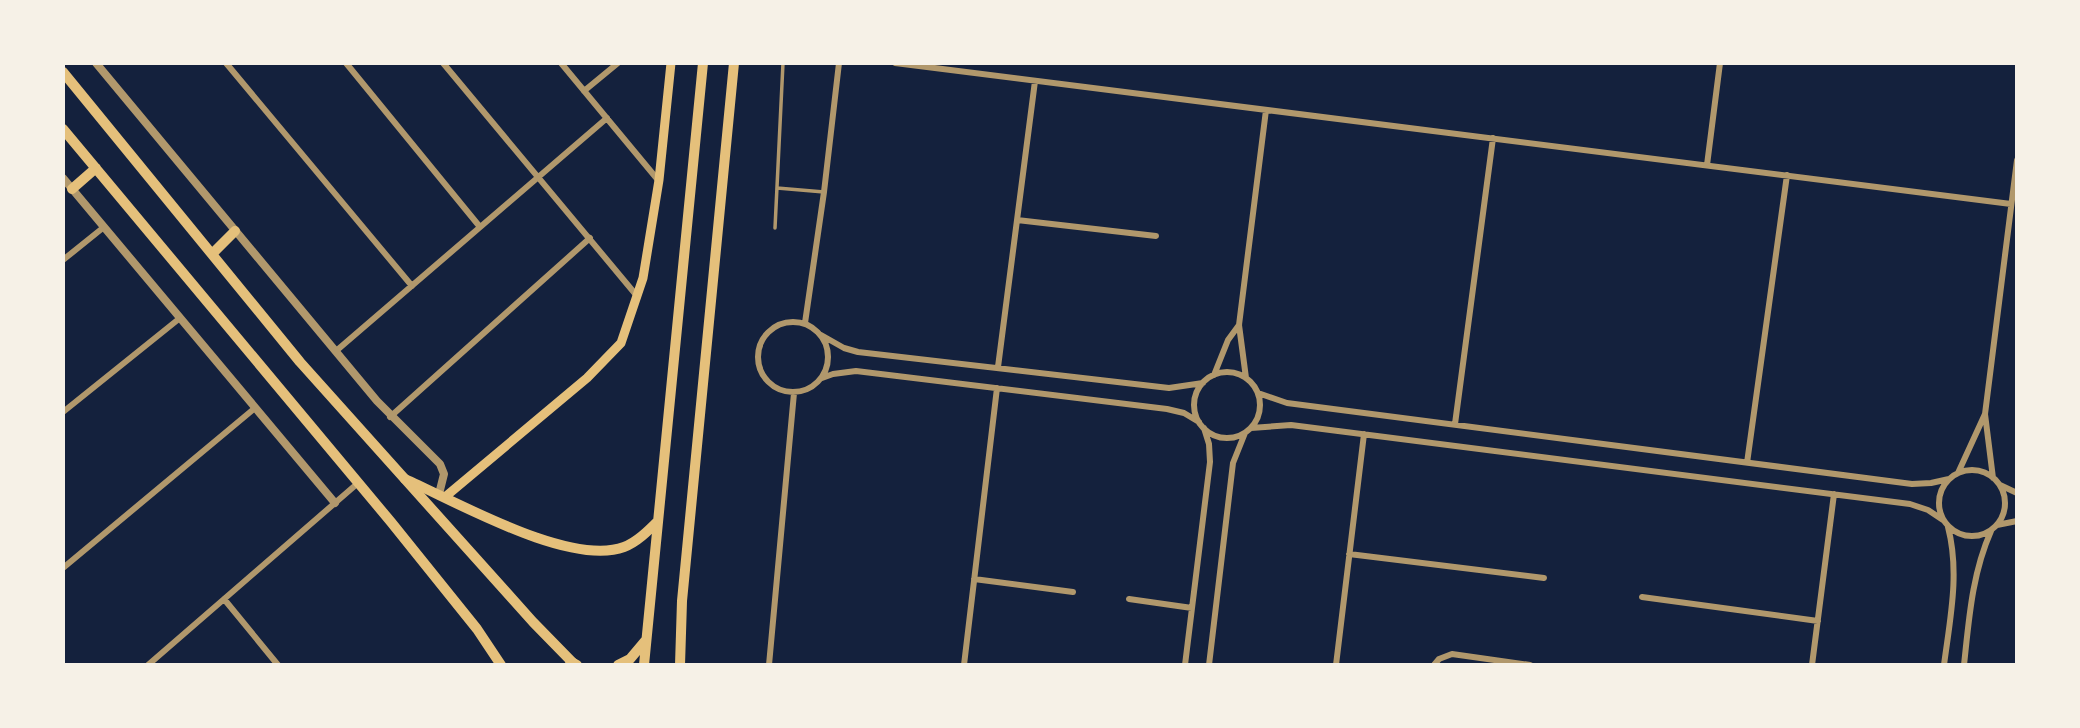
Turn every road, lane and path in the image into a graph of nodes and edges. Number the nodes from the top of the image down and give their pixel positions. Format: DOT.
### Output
graph roads {
  1 [pos="96,63"];
  2 [pos="226,63"];
  3 [pos="346,63"];
  4 [pos="443,63"];
  5 [pos="561,63"];
  6 [pos="618,63"];
  7 [pos="704,63"];
  8 [pos="734,63"];
  9 [pos="783,63"];
  10 [pos="839,63"];
  11 [pos="895,63"];
  12 [pos="1720,63"];
  13 [pos="670,64"];
  14 [pos="63,72"];
  15 [pos="1035,81"];
  16 [pos="584,91"];
  17 [pos="1266,110"];
  18 [pos="607,118"];
  19 [pos="63,129"];
  20 [pos="1493,138"];
  21 [pos="2017,160"];
  22 [pos="1707,165"];
  23 [pos="96,168"];
  24 [pos="1787,175"];
  25 [pos="539,177"];
  26 [pos="63,178"];
  27 [pos="659,180"];
  28 [pos="776,187"];
  29 [pos="72,189"];
  30 [pos="824,192"];
  31 [pos="2011,204"];
  32 [pos="1017,220"];
  33 [pos="104,227"];
  34 [pos="480,227"];
  35 [pos="775,228"];
  36 [pos="235,231"];
  37 [pos="1156,236"];
  38 [pos="590,238"];
  39 [pos="212,254"];
  40 [pos="63,260"];
  41 [pos="412,286"];
  42 [pos="637,296"];
  43 [pos="180,318"];
  44 [pos="805,323"];
  45 [pos="1239,325"];
  46 [pos="821,335"];
  47 [pos="336,351"];
  48 [pos="998,367"];
  49 [pos="1214,375"];
  50 [pos="822,378"];
  51 [pos="1246,378"];
  52 [pos="1203,383"];
  53 [pos="997,388"];
  54 [pos="794,393"];
  55 [pos="1258,393"];
  56 [pos="255,408"];
  57 [pos="63,412"];
  58 [pos="1985,414"];
  59 [pos="390,417"];
  60 [pos="1201,425"];
  61 [pos="1455,425"];
  62 [pos="1248,431"];
  63 [pos="1364,434"];
  64 [pos="1747,463"];
  65 [pos="1958,473"];
  66 [pos="1993,478"];
  67 [pos="405,479"];
  68 [pos="1949,479"];
  69 [pos="359,483"];
  70 [pos="1999,484"];
  71 [pos="2017,493"];
  72 [pos="1834,494"];
  73 [pos="442,495"];
  74 [pos="335,503"];
  75 [pos="1943,520"];
  76 [pos="658,521"];
  77 [pos="2017,521"];
  78 [pos="1997,524"];
  79 [pos="1948,527"];
  80 [pos="1991,531"];
  81 [pos="1349,554"];
  82 [pos="63,568"];
  83 [pos="1544,578"];
  84 [pos="974,579"];
  85 [pos="1073,592"];
  86 [pos="1642,597"];
  87 [pos="224,599"];
  88 [pos="1129,599"];
  89 [pos="1192,608"];
  90 [pos="1818,621"];
  91 [pos="648,638"];
  92 [pos="574,663"];
  93 [pos="148,665"];
  94 [pos="278,665"];
  95 [pos="501,665"];
  96 [pos="618,665"];
  97 [pos="644,665"];
  98 [pos="680,665"];
  99 [pos="769,665"];
  100 [pos="964,665"];
  101 [pos="1185,665"];
  102 [pos="1209,665"];
  103 [pos="1336,665"];
  104 [pos="1434,665"];
  105 [pos="1530,665"];
  106 [pos="1812,665"];
  107 [pos="1944,665"];
  108 [pos="1964,665"];
  1 -- 36 [label="street"];
  2 -- 41 [label="street"];
  3 -- 34 [label="street"];
  4 -- 25 [label="street"];
  5 -- 16 [label="street"];
  6 -- 16 [label="street"];
  7 -- 76 [label="main road"];
  8 -- 98 [label="main road"];
  9 -- 28 [label="lane"];
  10 -- 30 [label="street"];
  11 -- 15 [label="street"];
  12 -- 22 [label="street"];
  13 -- 27 [label="main road"];
  14 -- 39 [label="main road"];
  15 -- 17 [label="street"];
  15 -- 32 [label="street"];
  16 -- 18 [label="street"];
  17 -- 20 [label="street"];
  17 -- 45 [label="street"];
  18 -- 25 [label="street"];
  18 -- 27 [label="street"];
  19 -- 23 [label="main road"];
  20 -- 22 [label="street"];
  20 -- 61 [label="street"];
  21 -- 31 [label="street"];
  22 -- 24 [label="street"];
  23 -- 29 [label="main road"];
  23 -- 69 [label="main road"];
  24 -- 31 [label="street"];
  24 -- 64 [label="street"];
  25 -- 34 [label="street"];
  25 -- 38 [label="street"];
  26 -- 29 [label="street"];
  27 -- 42 [label="main road"];
  28 -- 30 [label="lane"];
  28 -- 35 [label="lane"];
  29 -- 33 [label="street"];
  30 -- 44 [label="street"];
  31 -- 58 [label="street"];
  32 -- 37 [label="street"];
  32 -- 48 [label="street"];
  33 -- 40 [label="street"];
  33 -- 43 [label="street"];
  34 -- 41 [label="street"];
  36 -- 39 [label="main road"];
  36 -- 47 [label="street"];
  38 -- 42 [label="street"];
  38 -- 59 [label="street"];
  39 -- 67 [label="main road"];
  41 -- 47 [label="street"];
  42 -- 73 [label="main road"];
  43 -- 56 [label="street"];
  43 -- 57 [label="street"];
  44 -- 46 [label="street"];
  44 -- 54 [label="street"];
  45 -- 49 [label="street"];
  45 -- 51 [label="street"];
  46 -- 48 [label="street"];
  46 -- 50 [label="street"];
  47 -- 59 [label="street"];
  48 -- 52 [label="street"];
  49 -- 51 [label="street"];
  49 -- 52 [label="street"];
  50 -- 53 [label="street"];
  50 -- 54 [label="street"];
  51 -- 55 [label="street"];
  52 -- 60 [label="street"];
  53 -- 60 [label="street"];
  53 -- 84 [label="street"];
  54 -- 99 [label="street"];
  55 -- 61 [label="street"];
  55 -- 62 [label="street"];
  56 -- 74 [label="street"];
  56 -- 82 [label="street"];
  58 -- 65 [label="street"];
  58 -- 66 [label="street"];
  59 -- 73 [label="street"];
  60 -- 62 [label="street"];
  60 -- 89 [label="street"];
  61 -- 64 [label="street"];
  62 -- 63 [label="street"];
  62 -- 102 [label="street"];
  63 -- 72 [label="street"];
  63 -- 81 [label="street"];
  64 -- 68 [label="street"];
  65 -- 66 [label="street"];
  65 -- 68 [label="street"];
  66 -- 70 [label="street"];
  67 -- 73 [label="main road"];
  67 -- 92 [label="main road"];
  68 -- 75 [label="street"];
  69 -- 74 [label="street"];
  69 -- 95 [label="main road"];
  70 -- 71 [label="street"];
  70 -- 78 [label="street"];
  72 -- 75 [label="street"];
  72 -- 90 [label="street"];
  73 -- 76 [label="main road"];
  74 -- 87 [label="street"];
  75 -- 79 [label="street"];
  76 -- 91 [label="main road"];
  77 -- 78 [label="street"];
  78 -- 80 [label="street"];
  79 -- 80 [label="street"];
  79 -- 107 [label="street"];
  80 -- 108 [label="street"];
  81 -- 83 [label="street"];
  81 -- 103 [label="street"];
  84 -- 85 [label="street"];
  84 -- 100 [label="street"];
  86 -- 90 [label="street"];
  87 -- 93 [label="street"];
  87 -- 94 [label="street"];
  88 -- 89 [label="street"];
  89 -- 101 [label="street"];
  90 -- 106 [label="street"];
  91 -- 96 [label="main road"];
  91 -- 97 [label="main road"];
  104 -- 105 [label="street"];
}
